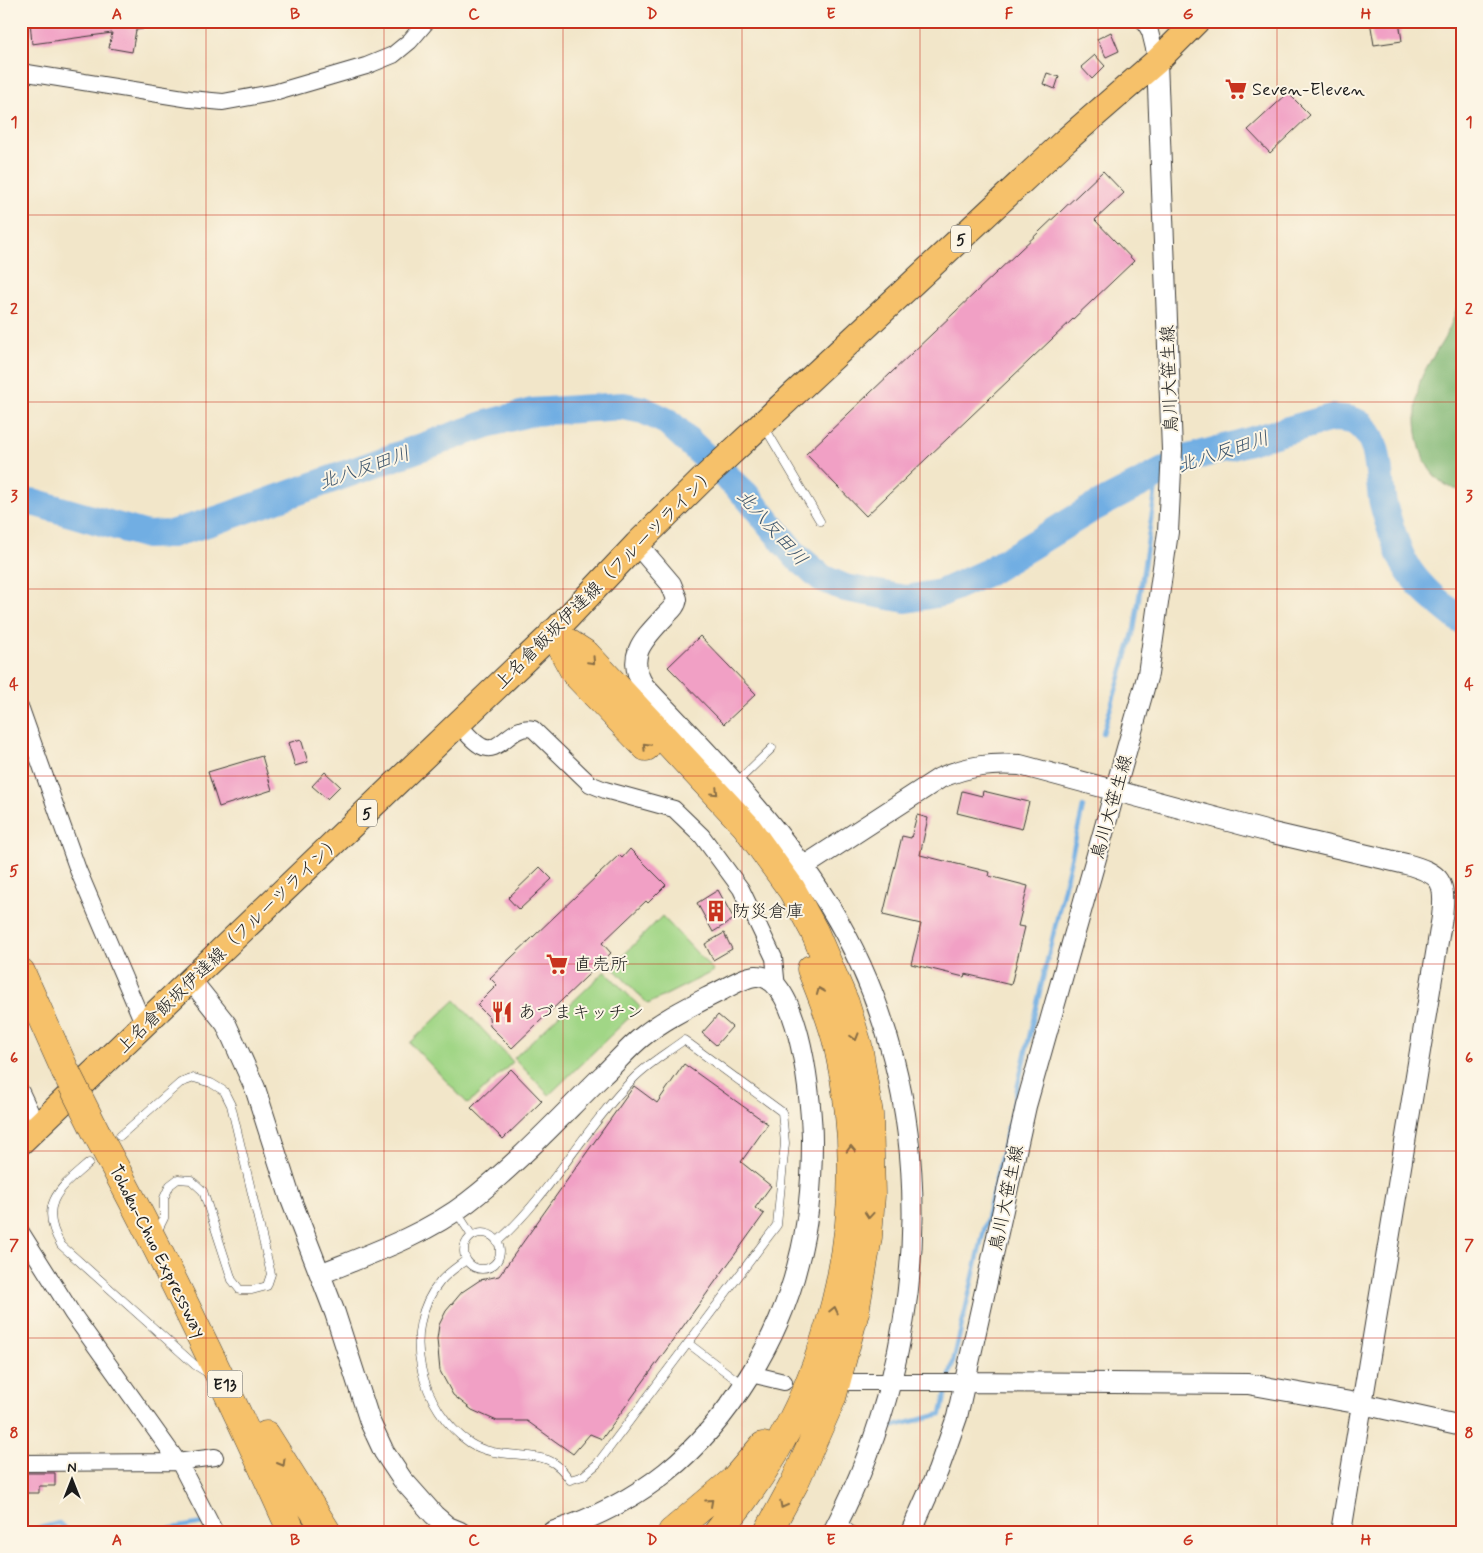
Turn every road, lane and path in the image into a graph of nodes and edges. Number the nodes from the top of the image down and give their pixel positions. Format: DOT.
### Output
graph roads {
  1 [pos="427,21"];
  2 [pos="1144,21"];
  3 [pos="1197,21"];
  4 [pos="1157,61"];
  5 [pos="21,72"];
  6 [pos="763,424"];
  7 [pos="820,521"];
  8 [pos="637,544"];
  9 [pos="553,633"];
  10 [pos="21,709"];
  11 [pos="458,724"];
  12 [pos="772,748"];
  13 [pos="736,783"];
  14 [pos="1115,792"];
  15 [pos="803,867"];
  16 [pos="21,972"];
  17 [pos="191,980"];
  18 [pos="777,988"];
  19 [pos="144,1025"];
  20 [pos="21,1092"];
  21 [pos="29,1134"];
  22 [pos="108,1135"];
  23 [pos="89,1163"];
  24 [pos="456,1211"];
  25 [pos="21,1232"];
  26 [pos="472,1236"];
  27 [pos="153,1238"];
  28 [pos="497,1242"];
  29 [pos="466,1260"];
  30 [pos="320,1274"];
  31 [pos="855,1312"];
  32 [pos="688,1344"];
  33 [pos="820,1357"];
  34 [pos="748,1379"];
  35 [pos="784,1382"];
  36 [pos="849,1382"];
  37 [pos="892,1382"];
  38 [pos="967,1382"];
  39 [pos="226,1385"];
  40 [pos="1362,1404"];
  41 [pos="1462,1426"];
  42 [pos="216,1457"];
  43 [pos="177,1462"];
  44 [pos="21,1463"];
  45 [pos="842,1528"];
  46 [pos="215,1532"];
  47 [pos="292,1532"];
  48 [pos="327,1532"];
  49 [pos="460,1532"];
  50 [pos="552,1532"];
  51 [pos="672,1532"];
  52 [pos="718,1532"];
  53 [pos="739,1532"];
  54 [pos="768,1532"];
  55 [pos="911,1532"];
  56 [pos="1341,1532"];
  1 -- 5 [label="street"];
  2 -- 4 [label="street"];
  3 -- 4 [label="main road, 上名倉飯坂伊達線（フルーツライン） / 5"];
  4 -- 6 [label="main road, 上名倉飯坂伊達線（フルーツライン） / 5"];
  4 -- 14 [label="street, 鳥川大笹生線"];
  6 -- 7 [label="lane"];
  6 -- 8 [label="main road, 上名倉飯坂伊達線（フルーツライン） / 5"];
  8 -- 9 [label="main road, 上名倉飯坂伊達線（フルーツライン） / 5"];
  8 -- 13 [label="street"];
  9 -- 11 [label="main road, 上名倉飯坂伊達線（フルーツライン） / 5"];
  9 -- 31 [label="highway, one-way"];
  33 -- 9 [label="highway, one-way"];
  10 -- 19 [label="street"];
  11 -- 17 [label="main road, 上名倉飯坂伊達線（フルーツライン） / 5"];
  11 -- 18 [label="street"];
  12 -- 13 [label="lane"];
  13 -- 15 [label="street"];
  14 -- 15 [label="street"];
  14 -- 38 [label="street, 鳥川大笹生線"];
  14 -- 40 [label="street"];
  15 -- 37 [label="street"];
  16 -- 22 [label="highway, Tohoku-Chuo Expressway / E13, bridge"];
  17 -- 19 [label="main road, 上名倉飯坂伊達線（フルーツライン） / 5"];
  17 -- 30 [label="street"];
  18 -- 24 [label="street"];
  18 -- 34 [label="street"];
  19 -- 21 [label="main road, 上名倉飯坂伊達線（フルーツライン） / 5"];
  20 -- 21 [label="street"];
  22 -- 27 [label="highway, Tohoku-Chuo Expressway / E13"];
  22 -- 27 [label="lane"];
  23 -- 39 [label="lane"];
  24 -- 26 [label="lane"];
  24 -- 30 [label="street"];
  25 -- 43 [label="street"];
  26 -- 28 [label="lane"];
  26 -- 29 [label="lane"];
  27 -- 39 [label="highway, Tohoku-Chuo Expressway / E13"];
  27 -- 48 [label="highway, one-way"];
  28 -- 29 [label="lane"];
  28 -- 32 [label="lane"];
  29 -- 32 [label="lane"];
  30 -- 49 [label="street"];
  31 -- 53 [label="highway"];
  31 -- 54 [label="highway, one-way"];
  32 -- 34 [label="lane"];
  51 -- 33 [label="highway, one-way"];
  33 -- 52 [label="highway"];
  34 -- 35 [label="street"];
  34 -- 50 [label="street"];
  36 -- 37 [label="street"];
  37 -- 38 [label="street"];
  37 -- 45 [label="street"];
  38 -- 40 [label="street"];
  38 -- 55 [label="street, 鳥川大笹生線"];
  39 -- 47 [label="highway, Tohoku-Chuo Expressway / E13"];
  40 -- 41 [label="street"];
  40 -- 56 [label="street"];
  42 -- 43 [label="street"];
  43 -- 44 [label="street"];
  43 -- 46 [label="street"];
}
